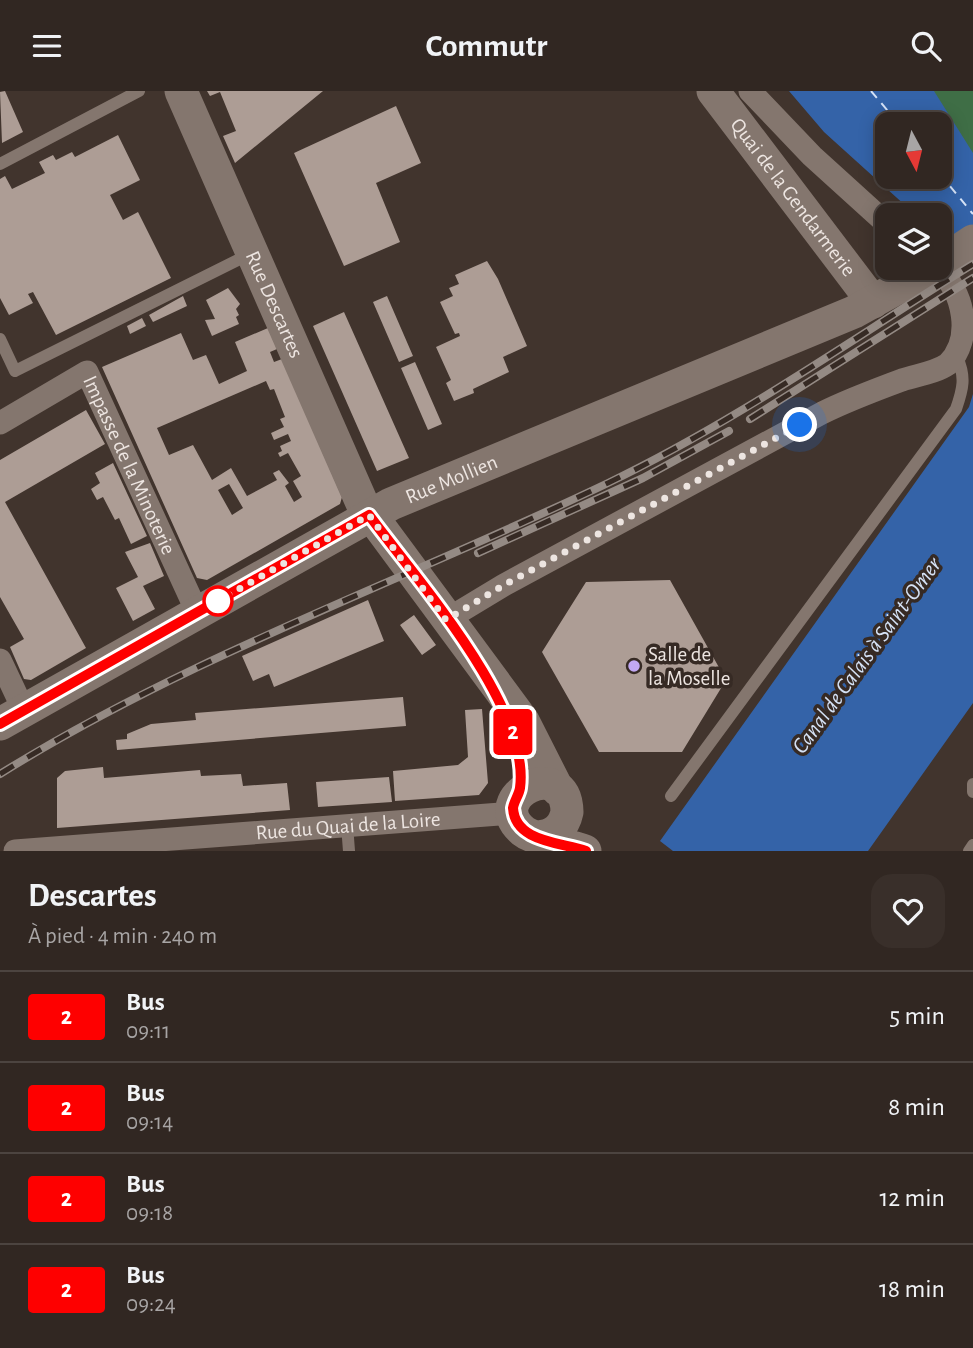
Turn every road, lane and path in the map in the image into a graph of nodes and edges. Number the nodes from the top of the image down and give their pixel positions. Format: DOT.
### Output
graph roads {
  1 [pos="139,91"];
  2 [pos="181,91"];
  3 [pos="713,91"];
  4 [pos="750,91"];
  5 [pos="0,164"];
  6 [pos="875,213"];
  7 [pos="973,241"];
  8 [pos="252,253"];
  9 [pos="952,256"];
  10 [pos="912,280"];
  11 [pos="946,280"];
  12 [pos="873,302"];
  13 [pos="0,339"];
  14 [pos="957,357"];
  15 [pos="0,423"];
  16 [pos="369,515"];
  17 [pos="197,612"];
  18 [pos="446,620"];
  19 [pos="0,660"];
  20 [pos="494,687"];
  21 [pos="12,717"];
  22 [pos="973,784"];
  23 [pos="973,792"];
  24 [pos="562,796"];
  25 [pos="671,796"];
  26 [pos="346,825"];
  27 [pos="525,825"];
  28 [pos="973,845"];
  29 [pos="15,851"];
  30 [pos="349,851"];
  31 [pos="585,851"];
  32 [pos="611,851"];
  33 [pos="969,851"];
  1 -- 5 [label="lane"];
  2 -- 8 [label="street, Rue Descartes"];
  3 -- 12 [label="street, Quai de la Gendarmerie"];
  4 -- 6 [label="street"];
  7 -- 9 [label="street, Rue Mollien"];
  8 -- 13 [label="lane"];
  8 -- 16 [label="street, Rue Descartes"];
  10 -- 12 [label="street, Rue Mollien"];
  11 -- 14 [label="street"];
  12 -- 16 [label="street, Rue Mollien"];
  14 -- 18 [label="street"];
  14 -- 25 [label="lane"];
  15 -- 17 [label="street, Impasse de la Minoterie"];
  16 -- 17 [label="street, Rue Mollien"];
  16 -- 18 [label="street, Rue Descartes"];
  17 -- 21 [label="street, Rue Mollien"];
  18 -- 20 [label="street, Rue Descartes"];
  19 -- 21 [label="street"];
  20 -- 24 [label="street"];
  20 -- 27 [label="street"];
  22 -- 23 [label="lane"];
  24 -- 27 [label="street"];
  24 -- 27 [label="street"];
  24 -- 32 [label="street"];
  26 -- 27 [label="street, Rue du Quai de la Loire"];
  26 -- 29 [label="street, Rue du Quai de la Loire"];
  26 -- 30 [label="lane"];
  27 -- 31 [label="street"];
  28 -- 33 [label="lane"];
}
